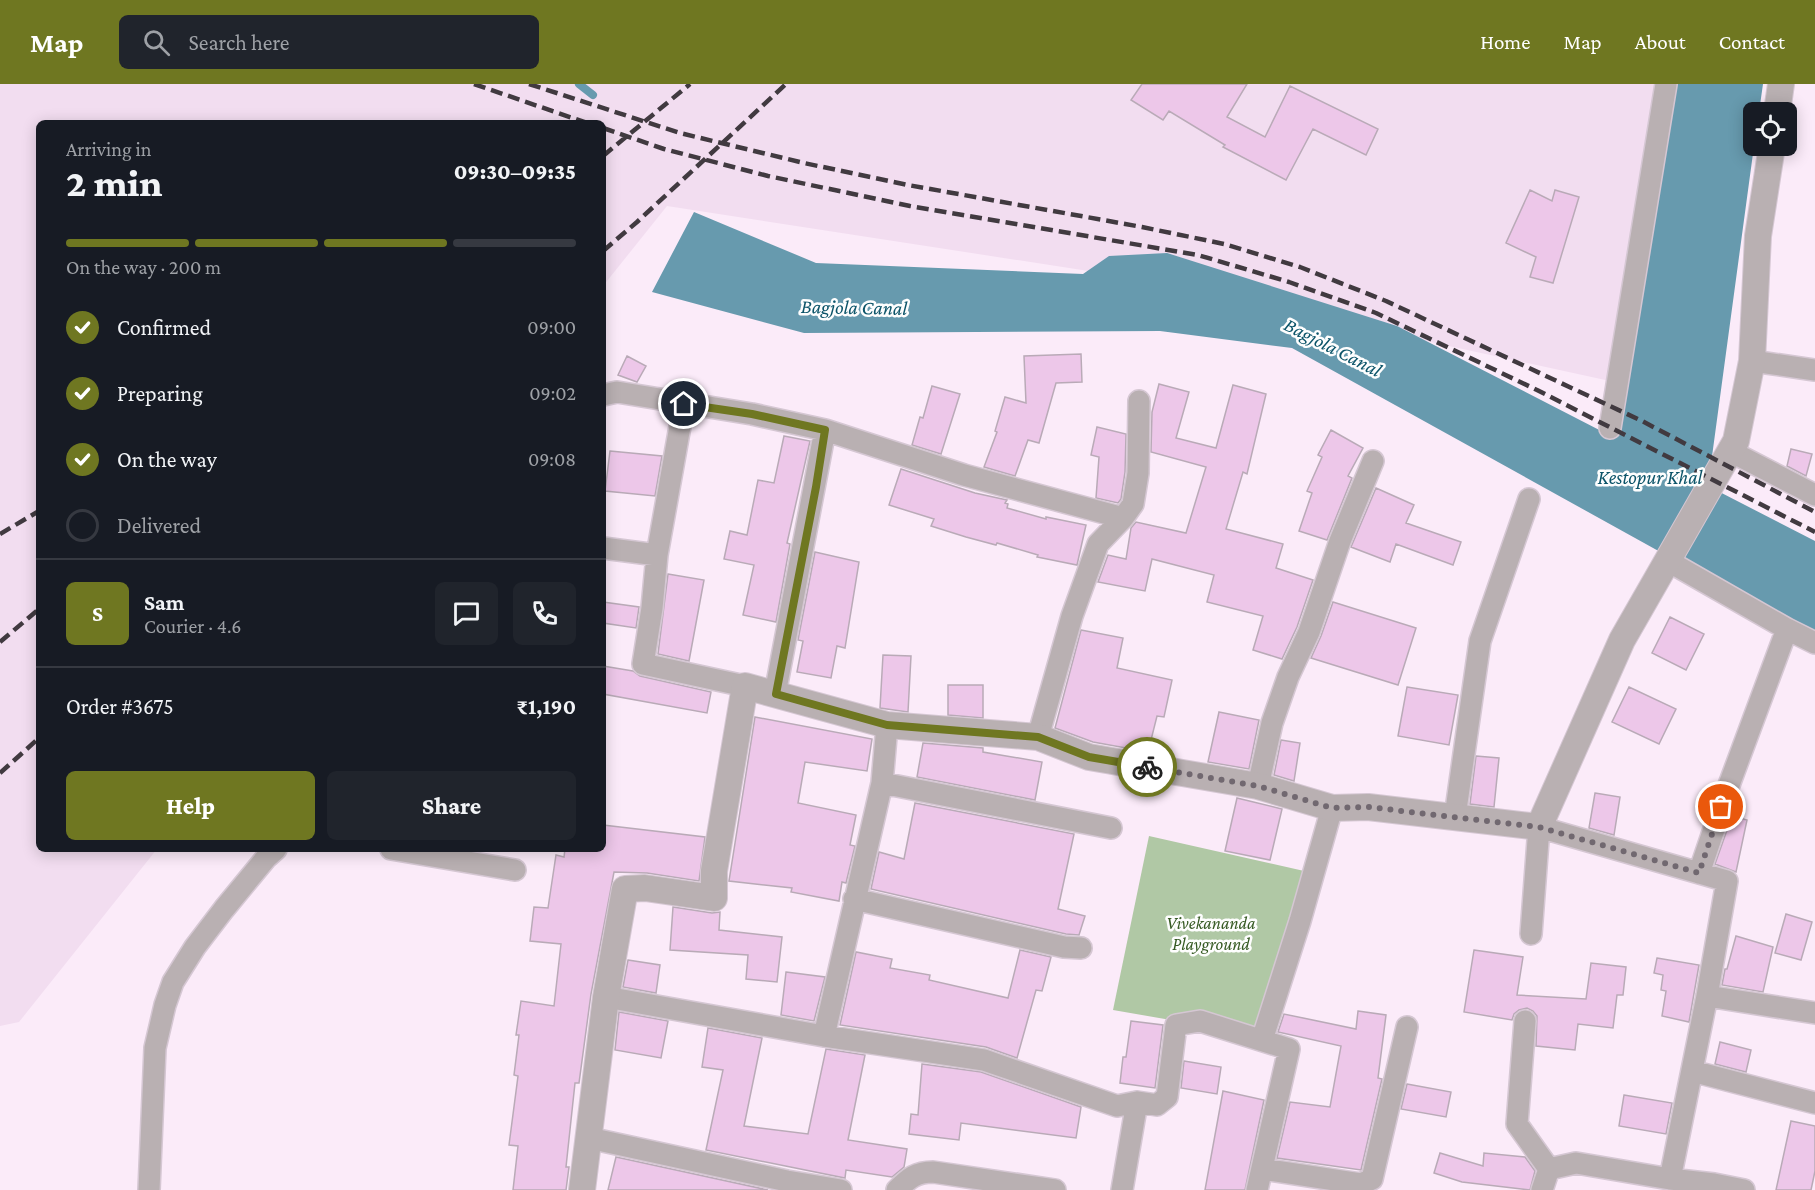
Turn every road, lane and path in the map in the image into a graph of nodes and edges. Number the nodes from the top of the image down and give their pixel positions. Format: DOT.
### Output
graph roads {
  1 [pos="1666,84"];
  2 [pos="1781,84"];
  3 [pos="1778,102"];
  4 [pos="1770,156"];
  5 [pos="1752,361"];
  6 [pos="1815,370"];
  7 [pos="606,394"];
  8 [pos="1139,401"];
  9 [pos="684,404"];
  10 [pos="1610,428"];
  11 [pos="825,430"];
  12 [pos="1728,455"];
  13 [pos="1373,462"];
  14 [pos="1815,495"];
  15 [pos="1529,499"];
  16 [pos="1123,518"];
  17 [pos="606,548"];
  18 [pos="657,555"];
  19 [pos="1668,561"];
  20 [pos="1787,629"];
  21 [pos="1815,643"];
  22 [pos="745,686"];
  23 [pos="776,694"];
  24 [pos="887,725"];
  25 [pos="1038,737"];
  26 [pos="882,783"];
  27 [pos="1258,786"];
  28 [pos="1332,808"];
  29 [pos="1455,817"];
  30 [pos="1539,827"];
  31 [pos="1111,828"];
  32 [pos="273,852"];
  33 [pos="409,852"];
  34 [pos="515,870"];
  35 [pos="1699,873"];
  36 [pos="854,899"];
  37 [pos="1531,934"];
  38 [pos="1081,948"];
  39 [pos="1707,996"];
  40 [pos="606,997"];
  41 [pos="1815,1013"];
  42 [pos="1525,1021"];
  43 [pos="1407,1027"];
  44 [pos="824,1036"];
  45 [pos="1262,1040"];
  46 [pos="1692,1071"];
  47 [pos="1137,1102"];
  48 [pos="1815,1103"];
  49 [pos="588,1138"];
  50 [pos="1549,1169"];
  51 [pos="1670,1179"];
  52 [pos="1260,1180"];
  53 [pos="1713,1187"];
  54 [pos="149,1190"];
  55 [pos="582,1190"];
  56 [pos="841,1190"];
  57 [pos="897,1190"];
  58 [pos="1055,1190"];
  59 [pos="1122,1190"];
  60 [pos="1542,1190"];
  61 [pos="1744,1190"];
  1 -- 10 [label="street"];
  2 -- 3 [label="street"];
  4 -- 5 [label="street"];
  5 -- 6 [label="street"];
  5 -- 12 [label="street"];
  7 -- 9 [label="street"];
  8 -- 16 [label="street"];
  9 -- 11 [label="street"];
  9 -- 18 [label="street"];
  11 -- 16 [label="street"];
  11 -- 23 [label="street"];
  12 -- 14 [label="street"];
  12 -- 19 [label="street"];
  13 -- 27 [label="street"];
  15 -- 29 [label="street"];
  16 -- 25 [label="street"];
  17 -- 18 [label="street"];
  18 -- 22 [label="street"];
  19 -- 20 [label="street"];
  19 -- 30 [label="street"];
  20 -- 21 [label="street"];
  20 -- 35 [label="street"];
  22 -- 23 [label="street"];
  22 -- 40 [label="street"];
  23 -- 24 [label="street"];
  24 -- 25 [label="street"];
  24 -- 26 [label="street"];
  25 -- 27 [label="street"];
  26 -- 31 [label="street"];
  26 -- 36 [label="street"];
  27 -- 28 [label="street"];
  28 -- 29 [label="street"];
  28 -- 45 [label="street"];
  29 -- 30 [label="street"];
  30 -- 35 [label="street"];
  30 -- 37 [label="street"];
  32 -- 54 [label="street"];
  33 -- 34 [label="street"];
  35 -- 39 [label="street"];
  36 -- 38 [label="street"];
  36 -- 44 [label="street"];
  39 -- 41 [label="street"];
  39 -- 46 [label="street"];
  40 -- 44 [label="street"];
  40 -- 49 [label="street"];
  42 -- 50 [label="street"];
  43 -- 52 [label="street"];
  44 -- 47 [label="street"];
  45 -- 47 [label="street"];
  45 -- 52 [label="street"];
  46 -- 48 [label="street"];
  46 -- 51 [label="street"];
  47 -- 59 [label="street"];
  49 -- 55 [label="street"];
  49 -- 56 [label="street"];
  50 -- 51 [label="street"];
  50 -- 60 [label="street"];
  51 -- 53 [label="street"];
  53 -- 61 [label="street"];
  57 -- 58 [label="street"];
}
